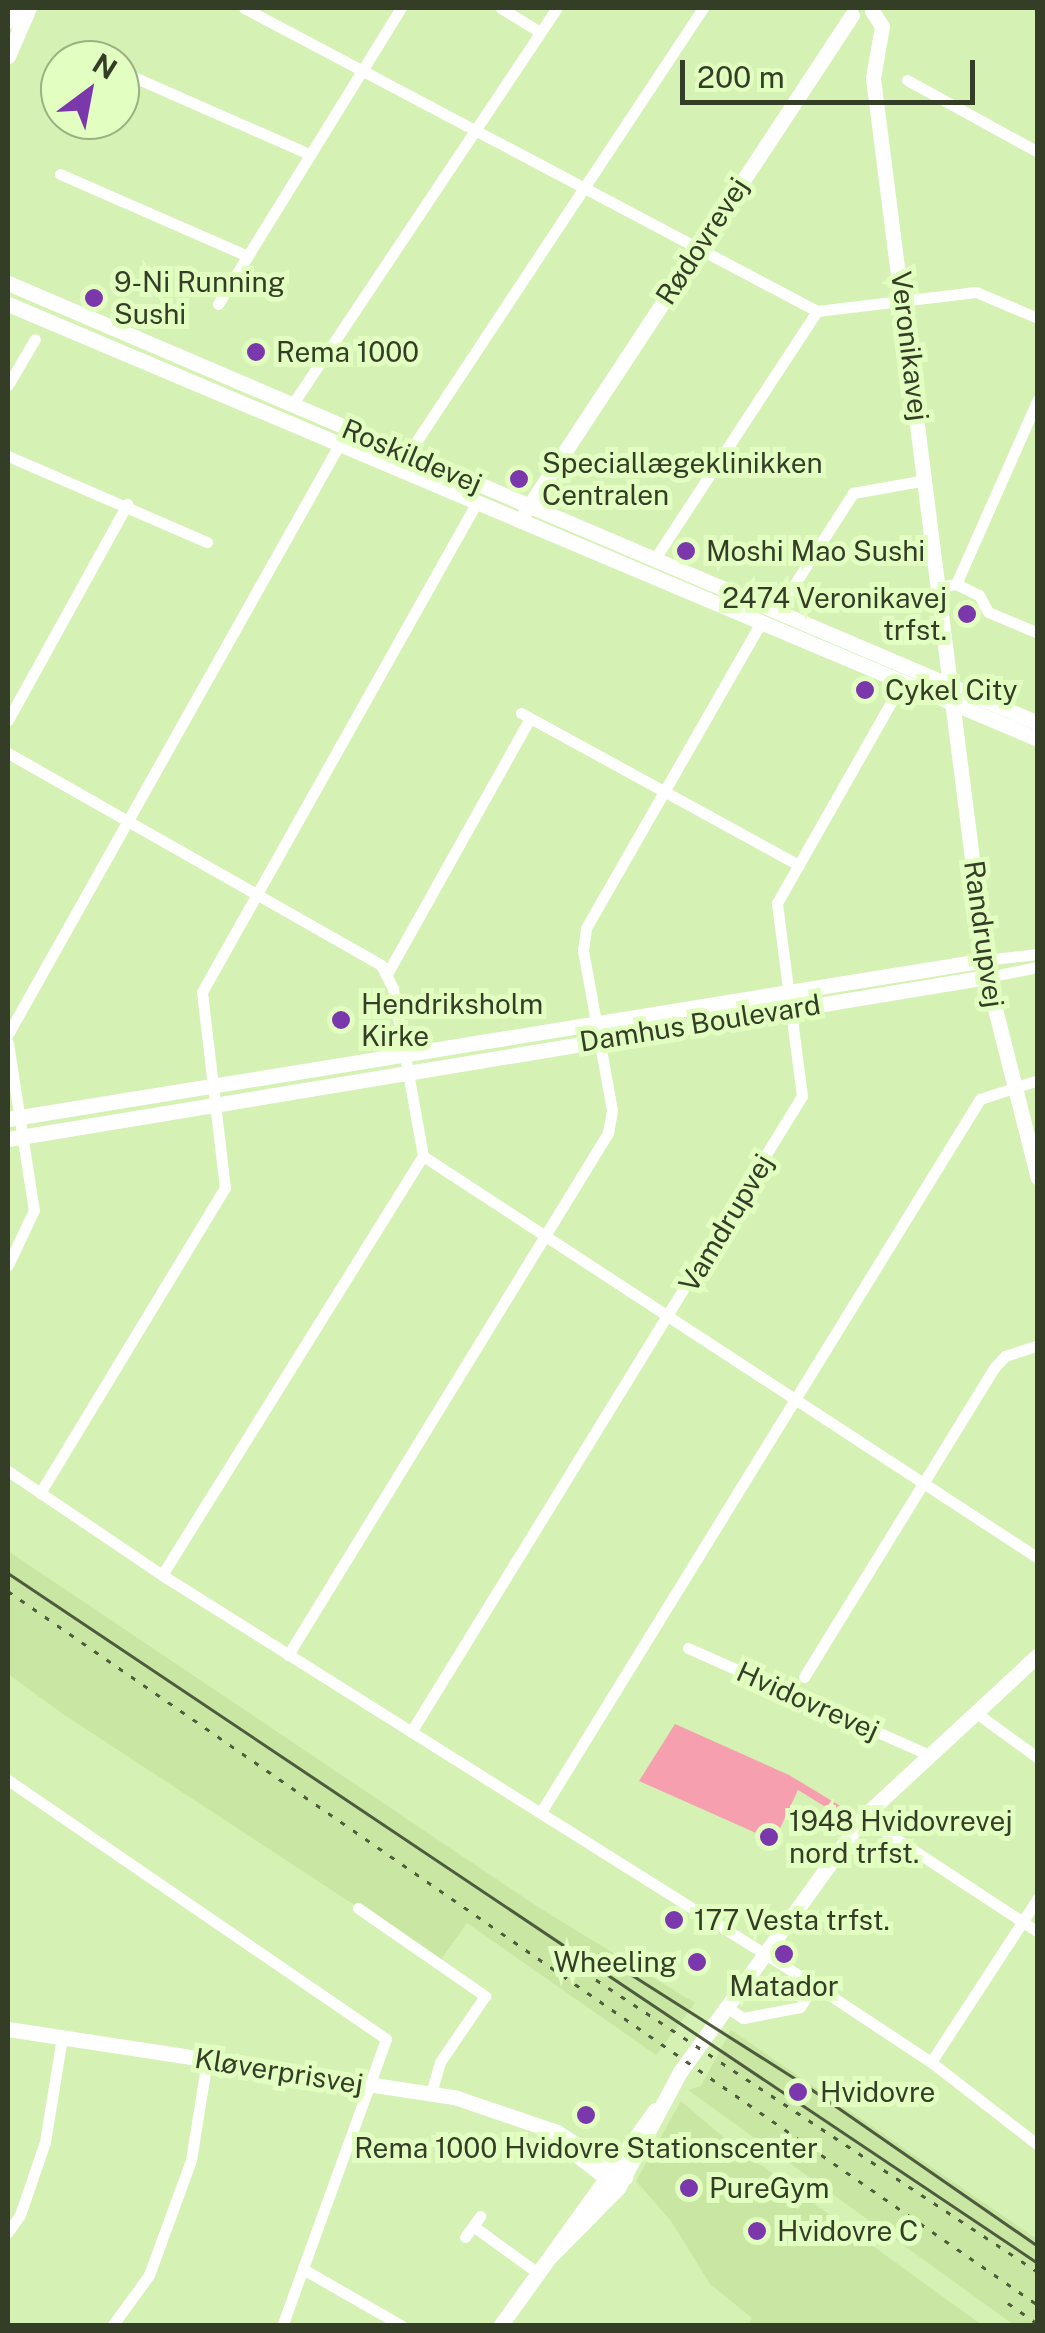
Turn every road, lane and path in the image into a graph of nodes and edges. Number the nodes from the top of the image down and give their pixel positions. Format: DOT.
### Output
graph roads {
  1 [pos="13,8"];
  2 [pos="29,8"];
  3 [pos="244,8"];
  4 [pos="401,8"];
  5 [pos="501,8"];
  6 [pos="556,8"];
  7 [pos="703,8"];
  8 [pos="872,9"];
  9 [pos="849,11"];
  10 [pos="8,21"];
  11 [pos="540,32"];
  12 [pos="8,56"];
  13 [pos="362,70"];
  14 [pos="140,80"];
  15 [pos="907,80"];
  16 [pos="476,130"];
  17 [pos="1038,152"];
  18 [pos="309,154"];
  19 [pos="60,174"];
  20 [pos="585,188"];
  21 [pos="698,247"];
  22 [pos="248,256"];
  23 [pos="8,283"];
  24 [pos="905,301"];
  25 [pos="8,304"];
  26 [pos="218,304"];
  27 [pos="817,311"];
  28 [pos="1038,318"];
  29 [pos="36,339"];
  30 [pos="8,384"];
  31 [pos="1038,399"];
  32 [pos="292,406"];
  33 [pos="340,443"];
  34 [pos="408,454"];
  35 [pos="8,456"];
  36 [pos="926,480"];
  37 [pos="477,502"];
  38 [pos="128,504"];
  39 [pos="534,507"];
  40 [pos="528,524"];
  41 [pos="207,542"];
  42 [pos="654,560"];
  43 [pos="948,585"];
  44 [pos="769,617"];
  45 [pos="1038,633"];
  46 [pos="903,681"];
  47 [pos="954,694"];
  48 [pos="8,720"];
  49 [pos="1038,723"];
  50 [pos="1038,738"];
  51 [pos="8,753"];
  52 [pos="668,789"];
  53 [pos="126,819"];
  54 [pos="799,865"];
  55 [pos="258,896"];
  56 [pos="1038,954"];
  57 [pos="1038,967"];
  58 [pos="986,968"];
  59 [pos="387,974"];
  60 [pos="791,992"];
  61 [pos="792,1009"];
  62 [pos="598,1031"];
  63 [pos="8,1034"];
  64 [pos="8,1043"];
  65 [pos="405,1061"];
  66 [pos="1038,1080"];
  67 [pos="1010,1086"];
  68 [pos="213,1094"];
  69 [pos="14,1118"];
  70 [pos="15,1138"];
  71 [pos="423,1156"];
  72 [pos="1038,1178"];
  73 [pos="544,1237"];
  74 [pos="8,1264"];
  75 [pos="668,1318"];
  76 [pos="1038,1344"];
  77 [pos="794,1400"];
  78 [pos="8,1471"];
  79 [pos="924,1483"];
  80 [pos="40,1493"];
  81 [pos="1038,1558"];
  82 [pos="162,1576"];
  83 [pos="688,1648"];
  84 [pos="288,1655"];
  85 [pos="1038,1655"];
  86 [pos="804,1678"];
  87 [pos="975,1712"];
  88 [pos="411,1732"];
  89 [pos="929,1755"];
  90 [pos="1038,1758"];
  91 [pos="9,1783"];
  92 [pos="541,1812"];
  93 [pos="863,1817"];
  94 [pos="1038,1898"];
  95 [pos="358,1908"];
  96 [pos="1022,1922"];
  97 [pos="1038,1932"];
  98 [pos="762,1952"];
  99 [pos="813,1986"];
  100 [pos="725,2006"];
  101 [pos="8,2029"];
  102 [pos="62,2037"];
  103 [pos="207,2060"];
  104 [pos="931,2062"];
  105 [pos="373,2085"];
  106 [pos="431,2094"];
  107 [pos="666,2097"];
  108 [pos="1038,2145"];
  109 [pos="607,2171"];
  110 [pos="622,2182"];
  111 [pos="472,2226"];
  112 [pos="8,2232"];
  113 [pos="551,2256"];
  114 [pos="303,2270"];
  115 [pos="538,2273"];
  116 [pos="112,2326"];
  117 [pos="282,2326"];
  118 [pos="402,2326"];
  119 [pos="500,2326"];
  1 -- 10 [label="street"];
  2 -- 12 [label="street"];
  3 -- 13 [label="street"];
  4 -- 13 [label="street"];
  5 -- 11 [label="street"];
  6 -- 11 [label="street"];
  7 -- 20 [label="street"];
  8 -- 9 [label="street"];
  8 -- 24 [label="street, Veronikavej"];
  9 -- 21 [label="street, Rødovrevej"];
  11 -- 16 [label="street"];
  13 -- 16 [label="street"];
  13 -- 18 [label="street"];
  14 -- 18 [label="street"];
  15 -- 17 [label="street"];
  16 -- 20 [label="street"];
  16 -- 32 [label="street"];
  18 -- 22 [label="street"];
  19 -- 22 [label="street"];
  20 -- 21 [label="street"];
  20 -- 34 [label="street"];
  21 -- 27 [label="street"];
  21 -- 39 [label="street, Rødovrevej"];
  22 -- 26 [label="street"];
  23 -- 32 [label="street, Roskildevej"];
  24 -- 27 [label="street"];
  24 -- 28 [label="street"];
  24 -- 36 [label="street, Veronikavej"];
  25 -- 33 [label="street, Roskildevej"];
  27 -- 42 [label="street"];
  29 -- 30 [label="street"];
  31 -- 43 [label="street"];
  32 -- 34 [label="street, Roskildevej"];
  33 -- 37 [label="street, Roskildevej"];
  33 -- 53 [label="street"];
  34 -- 39 [label="street, Roskildevej"];
  35 -- 38 [label="street"];
  36 -- 43 [label="street, Veronikavej"];
  36 -- 44 [label="street"];
  37 -- 40 [label="street, Roskildevej"];
  37 -- 55 [label="street"];
  38 -- 41 [label="street"];
  38 -- 48 [label="street"];
  39 -- 40 [label="street, Rødovrevej"];
  39 -- 42 [label="street, Roskildevej"];
  40 -- 44 [label="street, Roskildevej"];
  42 -- 44 [label="street, Roskildevej"];
  43 -- 45 [label="street"];
  43 -- 47 [label="street, Veronikavej"];
  44 -- 46 [label="street, Roskildevej"];
  44 -- 47 [label="street, Roskildevej"];
  44 -- 52 [label="street"];
  46 -- 47 [label="street, Roskildevej"];
  46 -- 54 [label="street, Vamdrupvej"];
  47 -- 49 [label="street, Roskildevej"];
  47 -- 50 [label="street, Roskildevej"];
  47 -- 58 [label="street, Randrupvej"];
  51 -- 53 [label="street"];
  52 -- 54 [label="street"];
  52 -- 59 [label="street"];
  52 -- 62 [label="street"];
  53 -- 55 [label="street"];
  53 -- 63 [label="street"];
  54 -- 60 [label="street, Vamdrupvej"];
  55 -- 59 [label="street"];
  55 -- 68 [label="street"];
  56 -- 58 [label="street, Damhus Boulevard"];
  57 -- 58 [label="street, Damhus Boulevard"];
  58 -- 60 [label="street, Damhus Boulevard"];
  58 -- 61 [label="street, Damhus Boulevard"];
  58 -- 67 [label="street, Randrupvej"];
  59 -- 65 [label="street"];
  60 -- 61 [label="street, Vamdrupvej"];
  60 -- 62 [label="street, Damhus Boulevard"];
  61 -- 62 [label="street, Damhus Boulevard"];
  61 -- 75 [label="street, Vamdrupvej"];
  62 -- 65 [label="street, Damhus Boulevard"];
  62 -- 73 [label="street"];
  64 -- 69 [label="street"];
  65 -- 68 [label="street, Damhus Boulevard"];
  65 -- 71 [label="street"];
  66 -- 67 [label="street"];
  67 -- 72 [label="street, Randrupvej"];
  67 -- 77 [label="street"];
  68 -- 69 [label="street, Damhus Boulevard"];
  68 -- 70 [label="street, Damhus Boulevard"];
  68 -- 80 [label="street"];
  69 -- 70 [label="street"];
  70 -- 74 [label="street"];
  71 -- 73 [label="street"];
  71 -- 82 [label="street"];
  73 -- 75 [label="street"];
  73 -- 84 [label="street"];
  75 -- 77 [label="street"];
  75 -- 88 [label="street, Vamdrupvej"];
  76 -- 79 [label="street"];
  77 -- 79 [label="street"];
  77 -- 92 [label="street"];
  78 -- 80 [label="street"];
  79 -- 81 [label="street"];
  79 -- 86 [label="street"];
  80 -- 82 [label="street"];
  82 -- 84 [label="street"];
  83 -- 89 [label="street, Hvidovrevej"];
  84 -- 88 [label="street"];
  85 -- 87 [label="street"];
  87 -- 89 [label="street"];
  87 -- 90 [label="street"];
  88 -- 92 [label="street"];
  89 -- 93 [label="street"];
  91 -- 105 [label="street"];
  92 -- 98 [label="street"];
  93 -- 96 [label="street"];
  93 -- 98 [label="street"];
  94 -- 96 [label="street"];
  95 -- 106 [label="street"];
  96 -- 97 [label="street"];
  96 -- 104 [label="street"];
  98 -- 99 [label="street"];
  98 -- 100 [label="street"];
  99 -- 100 [label="street"];
  99 -- 104 [label="street"];
  100 -- 107 [label="street"];
  101 -- 102 [label="street, Kløverprisvej"];
  102 -- 103 [label="street, Kløverprisvej"];
  102 -- 112 [label="street"];
  103 -- 105 [label="street, Kløverprisvej"];
  103 -- 116 [label="street"];
  104 -- 108 [label="street"];
  105 -- 106 [label="street, Kløverprisvej"];
  105 -- 114 [label="street"];
  106 -- 109 [label="street, Kløverprisvej"];
  107 -- 109 [label="street"];
  107 -- 110 [label="street"];
  109 -- 110 [label="street, Kløverprisvej"];
  109 -- 113 [label="street"];
  110 -- 113 [label="street"];
  111 -- 115 [label="street"];
  113 -- 115 [label="street"];
  114 -- 117 [label="street"];
  114 -- 118 [label="street"];
  115 -- 119 [label="street"];
}
